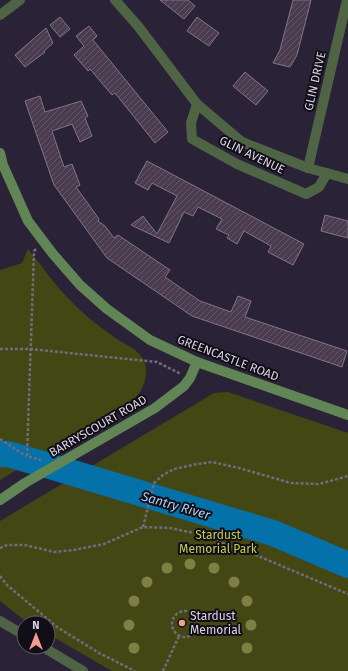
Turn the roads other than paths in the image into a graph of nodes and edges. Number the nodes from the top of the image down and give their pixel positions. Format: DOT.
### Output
graph roads {
  1 [pos="20,0"];
  2 [pos="115,0"];
  3 [pos="347,0"];
  4 [pos="0,15"];
  5 [pos="197,104"];
  6 [pos="0,153"];
  7 [pos="308,168"];
  8 [pos="327,173"];
  9 [pos="348,178"];
  10 [pos="197,362"];
  11 [pos="348,415"];
  12 [pos="0,500"];
  13 [pos="1,624"];
  14 [pos="16,631"];
  15 [pos="56,654"];
  16 [pos="83,671"];
  1 -- 4 [label="street"];
  2 -- 5 [label="street, GLIN AVENUE"];
  3 -- 7 [label="street, GLIN DRIVE"];
  5 -- 7 [label="street, GLIN AVENUE"];
  5 -- 8 [label="street, GLIN AVENUE"];
  6 -- 10 [label="street, GREENCASTLE ROAD"];
  7 -- 8 [label="street, GLIN AVENUE"];
  8 -- 9 [label="street, GLIN AVENUE"];
  10 -- 11 [label="street, GREENCASTLE ROAD"];
  10 -- 12 [label="street, BARRYSCOURT ROAD"];
  13 -- 14 [label="street"];
  15 -- 16 [label="street"];
}
